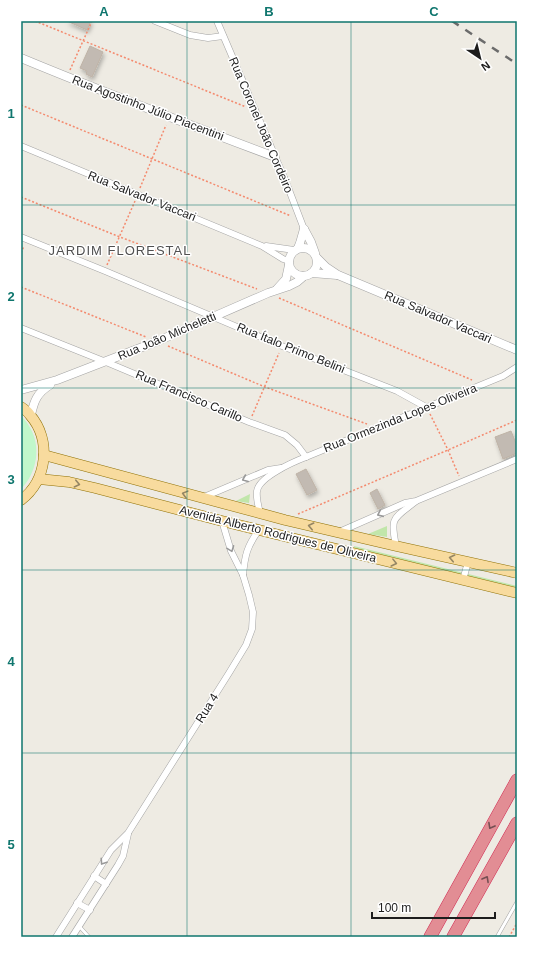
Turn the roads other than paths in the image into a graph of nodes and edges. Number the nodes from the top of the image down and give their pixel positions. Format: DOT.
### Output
graph roads {
  1 [pos="155,21"];
  2 [pos="217,21"];
  3 [pos="223,36"];
  4 [pos="21,58"];
  5 [pos="21,146"];
  6 [pos="275,157"];
  7 [pos="304,229"];
  8 [pos="21,237"];
  9 [pos="262,246"];
  10 [pos="296,249"];
  11 [pos="316,256"];
  12 [pos="289,263"];
  13 [pos="308,275"];
  14 [pos="338,275"];
  15 [pos="277,290"];
  16 [pos="213,317"];
  17 [pos="21,328"];
  18 [pos="517,350"];
  19 [pos="106,362"];
  20 [pos="517,367"];
  21 [pos="57,380"];
  22 [pos="21,390"];
  23 [pos="21,407"];
  24 [pos="426,407"];
  25 [pos="30,415"];
  26 [pos="44,455"];
  27 [pos="306,457"];
  28 [pos="517,459"];
  29 [pos="282,467"];
  30 [pos="39,479"];
  31 [pos="202,498"];
  32 [pos="21,500"];
  33 [pos="416,501"];
  34 [pos="260,513"];
  35 [pos="222,521"];
  36 [pos="259,530"];
  37 [pos="339,532"];
  38 [pos="396,546"];
  39 [pos="468,562"];
  40 [pos="517,573"];
  41 [pos="243,575"];
  42 [pos="463,580"];
  43 [pos="517,593"];
  44 [pos="517,769"];
  45 [pos="517,780"];
  46 [pos="503,804"];
  47 [pos="517,823"];
  48 [pos="128,833"];
  49 [pos="94,876"];
  50 [pos="106,884"];
  51 [pos="517,902"];
  52 [pos="77,903"];
  53 [pos="90,910"];
  54 [pos="79,926"];
  55 [pos="56,937"];
  56 [pos="72,937"];
  57 [pos="89,937"];
  58 [pos="430,937"];
  59 [pos="453,937"];
  60 [pos="497,937"];
  1 -- 3 [label="street"];
  2 -- 3 [label="street, Rua Coronel João Cordeiro"];
  3 -- 6 [label="street, Rua Coronel João Cordeiro"];
  4 -- 6 [label="street, Rua Agostinho Júlio Piacentini"];
  5 -- 9 [label="street, Rua Salvador Vaccari"];
  6 -- 7 [label="street, Rua Coronel João Cordeiro"];
  7 -- 10 [label="street"];
  7 -- 11 [label="street, Rua Coronel João Cordeiro"];
  8 -- 16 [label="street, Rua Ítalo Primo Belini"];
  9 -- 10 [label="street, Rua Salvador Vaccari"];
  9 -- 12 [label="street, Rua Salvador Vaccari"];
  10 -- 11 [label="street"];
  10 -- 12 [label="street"];
  11 -- 13 [label="street"];
  11 -- 14 [label="street, Rua Salvador Vaccari"];
  12 -- 13 [label="street"];
  12 -- 15 [label="street"];
  13 -- 14 [label="street, Rua Salvador Vaccari"];
  13 -- 15 [label="street, Rua João Micheletti"];
  14 -- 18 [label="street, Rua Salvador Vaccari"];
  15 -- 16 [label="street, Rua João Micheletti"];
  16 -- 19 [label="street, Rua João Micheletti"];
  16 -- 24 [label="street, Rua Ítalo Primo Belini"];
  17 -- 19 [label="street, Rua Francisco Carillo"];
  19 -- 21 [label="street, Rua João Micheletti"];
  19 -- 27 [label="street, Rua Francisco Carillo"];
  20 -- 24 [label="street, Rua Ormezinda Lopes Oliveira"];
  21 -- 22 [label="street, Rua João Micheletti"];
  21 -- 25 [label="street, Rua João Micheletti"];
  23 -- 25 [label="main road"];
  24 -- 27 [label="street, Rua Ormezinda Lopes Oliveira"];
  25 -- 26 [label="main road"];
  26 -- 30 [label="main road"];
  31 -- 26 [label="main road, Avenida Alberto Rodrigues de Oliveira, one-way"];
  27 -- 29 [label="street, Rua Ormezinda Lopes Oliveira"];
  28 -- 33 [label="street"];
  29 -- 31 [label="street, Rua Ormezinda Lopes Oliveira, one-way"];
  29 -- 34 [label="street, Rua Ormezinda Lopes Oliveira"];
  30 -- 32 [label="main road"];
  30 -- 35 [label="main road, Avenida Alberto Rodrigues de Oliveira, one-way"];
  31 -- 34 [label="main road, Avenida Alberto Rodrigues de Oliveira"];
  33 -- 37 [label="street, one-way"];
  33 -- 38 [label="street"];
  37 -- 34 [label="main road, Avenida Alberto Rodrigues de Oliveira, one-way"];
  35 -- 36 [label="main road, Avenida Alberto Rodrigues de Oliveira"];
  35 -- 41 [label="street, Rua 4, one-way"];
  36 -- 41 [label="street, Rua 4"];
  36 -- 42 [label="main road, Avenida Alberto Rodrigues de Oliveira, one-way"];
  37 -- 38 [label="main road, Avenida Alberto Rodrigues de Oliveira"];
  39 -- 38 [label="main road, Avenida Alberto Rodrigues de Oliveira, one-way"];
  39 -- 40 [label="main road, Avenida Alberto Rodrigues de Oliveira"];
  39 -- 42 [label="street"];
  41 -- 48 [label="street, Rua 4"];
  42 -- 43 [label="main road, Avenida Alberto Rodrigues de Oliveira"];
  44 -- 46 [label="highway"];
  45 -- 46 [label="highway"];
  46 -- 58 [label="highway, one-way"];
  59 -- 47 [label="highway, one-way"];
  48 -- 49 [label="street, Rua 4, one-way"];
  48 -- 50 [label="street, Rua 4"];
  49 -- 50 [label="street"];
  49 -- 52 [label="street, Rua 4"];
  50 -- 53 [label="street, Rua 4"];
  51 -- 60 [label="lane"];
  52 -- 53 [label="street"];
  52 -- 55 [label="street, Rua 4"];
  53 -- 54 [label="street, Rua 4"];
  54 -- 56 [label="street, Rua 4"];
  54 -- 57 [label="lane"];
}
